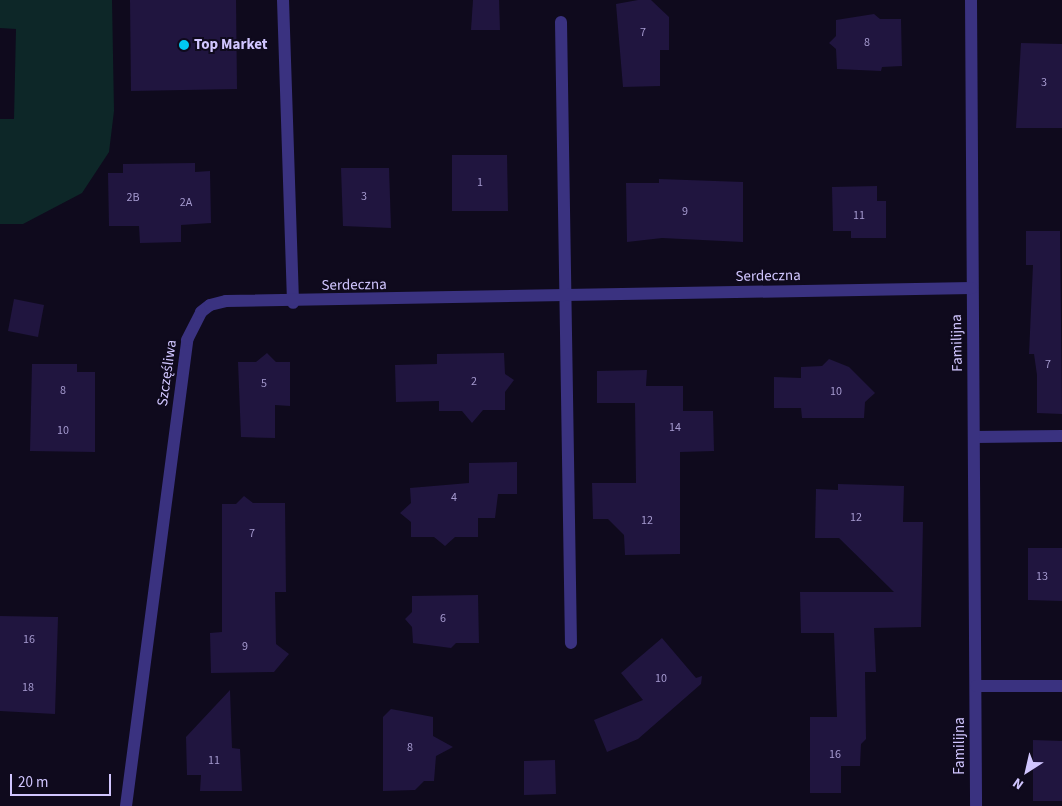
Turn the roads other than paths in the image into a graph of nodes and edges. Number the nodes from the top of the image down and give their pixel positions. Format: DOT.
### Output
graph roads {
  1 [pos="283,0"];
  2 [pos="971,0"];
  3 [pos="561,22"];
  4 [pos="972,288"];
  5 [pos="565,296"];
  6 [pos="293,303"];
  7 [pos="1062,436"];
  8 [pos="975,437"];
  9 [pos="572,643"];
  10 [pos="976,686"];
  11 [pos="1062,686"];
  12 [pos="126,806"];
  13 [pos="976,806"];
  1 -- 6 [label="street"];
  2 -- 4 [label="street, Familijna"];
  3 -- 5 [label="street"];
  4 -- 5 [label="street, Serdeczna"];
  4 -- 8 [label="street, Familijna"];
  5 -- 6 [label="street, Serdeczna"];
  5 -- 9 [label="street"];
  6 -- 12 [label="street, Szczęśliwa"];
  7 -- 8 [label="street"];
  8 -- 10 [label="street, Familijna"];
  10 -- 11 [label="street"];
  10 -- 13 [label="street, Familijna"];
}
